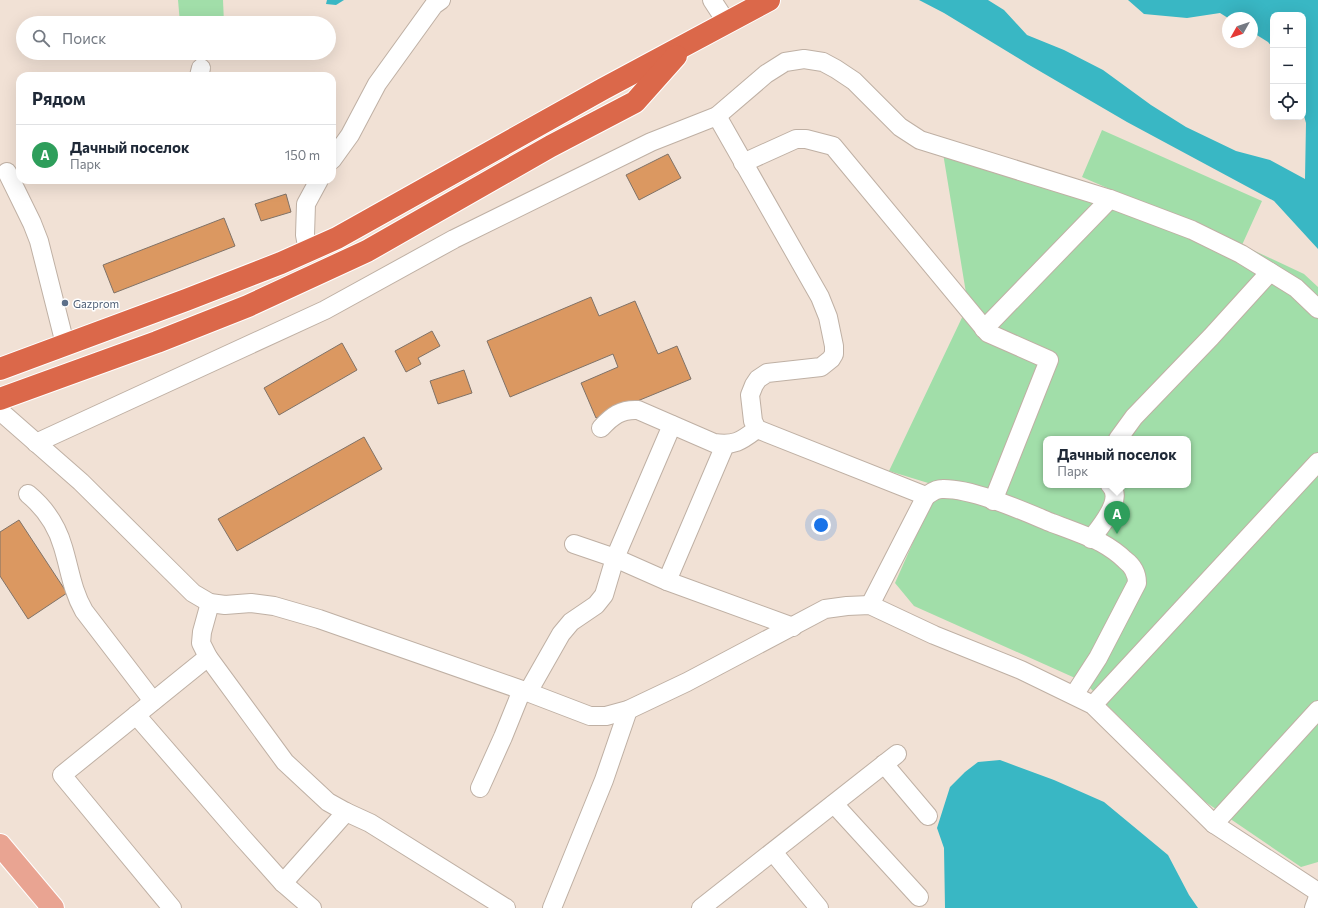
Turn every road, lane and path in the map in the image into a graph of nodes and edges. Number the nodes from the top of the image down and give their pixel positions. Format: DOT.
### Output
graph roads {
  1 [pos="441,0"];
  2 [pos="712,0"];
  3 [pos="769,0"];
  4 [pos="727,23"];
  5 [pos="686,45"];
  6 [pos="717,116"];
  7 [pos="350,135"];
  8 [pos="336,138"];
  9 [pos="336,154"];
  10 [pos="744,163"];
  11 [pos="7,172"];
  12 [pos="317,184"];
  13 [pos="1110,199"];
  14 [pos="308,251"];
  15 [pos="1270,272"];
  16 [pos="186,300"];
  17 [pos="1318,309"];
  18 [pos="144,315"];
  19 [pos="195,327"];
  20 [pos="984,329"];
  21 [pos="157,342"];
  22 [pos="65,344"];
  23 [pos="0,369"];
  24 [pos="0,399"];
  25 [pos="0,411"];
  26 [pos="672,425"];
  27 [pos="601,428"];
  28 [pos="757,429"];
  29 [pos="1120,436"];
  30 [pos="36,443"];
  31 [pos="725,445"];
  32 [pos="1318,462"];
  33 [pos="1113,488"];
  34 [pos="28,494"];
  35 [pos="926,496"];
  36 [pos="994,500"];
  37 [pos="1091,539"];
  38 [pos="574,544"];
  39 [pos="615,558"];
  40 [pos="667,581"];
  41 [pos="210,603"];
  42 [pos="870,605"];
  43 [pos="793,627"];
  44 [pos="208,657"];
  45 [pos="525,691"];
  46 [pos="1074,695"];
  47 [pos="153,701"];
  48 [pos="1093,705"];
  49 [pos="628,710"];
  50 [pos="1318,710"];
  51 [pos="136,715"];
  52 [pos="480,788"];
  53 [pos="834,804"];
  54 [pos="346,812"];
  55 [pos="928,816"];
  56 [pos="1214,824"];
  57 [pos="0,845"];
  58 [pos="773,852"];
  59 [pos="283,883"];
  60 [pos="1318,892"];
  61 [pos="1318,897"];
  62 [pos="919,898"];
  63 [pos="709,906"];
  64 [pos="53,908"];
  65 [pos="172,908"];
  66 [pos="312,908"];
  67 [pos="506,908"];
  68 [pos="552,908"];
  69 [pos="819,908"];
  70 [pos="1314,908"];
  1 -- 7 [label="street"];
  2 -- 4 [label="street"];
  3 -- 4 [label="highway"];
  4 -- 5 [label="highway"];
  5 -- 14 [label="highway"];
  5 -- 19 [label="highway"];
  6 -- 10 [label="street"];
  6 -- 13 [label="street"];
  6 -- 30 [label="street"];
  7 -- 8 [label="street"];
  7 -- 9 [label="street"];
  10 -- 20 [label="street"];
  10 -- 28 [label="street"];
  11 -- 22 [label="street"];
  12 -- 14 [label="street"];
  13 -- 15 [label="street"];
  13 -- 20 [label="street"];
  14 -- 16 [label="highway"];
  15 -- 17 [label="street"];
  15 -- 29 [label="street"];
  16 -- 18 [label="highway"];
  16 -- 19 [label="highway"];
  18 -- 21 [label="highway"];
  18 -- 22 [label="highway"];
  19 -- 21 [label="highway"];
  20 -- 36 [label="street"];
  21 -- 24 [label="highway"];
  22 -- 23 [label="highway"];
  25 -- 30 [label="street"];
  26 -- 27 [label="street"];
  26 -- 31 [label="street"];
  26 -- 39 [label="street"];
  28 -- 31 [label="street"];
  28 -- 35 [label="street"];
  30 -- 41 [label="street"];
  31 -- 40 [label="street"];
  32 -- 48 [label="street"];
  33 -- 37 [label="street"];
  34 -- 47 [label="street"];
  35 -- 36 [label="street"];
  35 -- 42 [label="street"];
  36 -- 37 [label="street"];
  37 -- 46 [label="street"];
  38 -- 39 [label="street"];
  39 -- 40 [label="street"];
  39 -- 45 [label="street"];
  40 -- 43 [label="street"];
  41 -- 44 [label="street"];
  41 -- 45 [label="street"];
  42 -- 43 [label="street"];
  42 -- 46 [label="street"];
  43 -- 49 [label="street"];
  44 -- 47 [label="street"];
  44 -- 54 [label="street"];
  45 -- 49 [label="street"];
  45 -- 52 [label="street"];
  46 -- 48 [label="street"];
  47 -- 51 [label="street"];
  48 -- 56 [label="street"];
  49 -- 68 [label="street"];
  50 -- 56 [label="street"];
  51 -- 59 [label="street"];
  51 -- 65 [label="street"];
  53 -- 55 [label="street"];
  53 -- 58 [label="street"];
  53 -- 62 [label="street"];
  54 -- 59 [label="street"];
  54 -- 67 [label="street"];
  56 -- 60 [label="street"];
  57 -- 64 [label="main road"];
  58 -- 63 [label="street"];
  58 -- 69 [label="street"];
  59 -- 66 [label="street"];
  61 -- 70 [label="street"];
}
